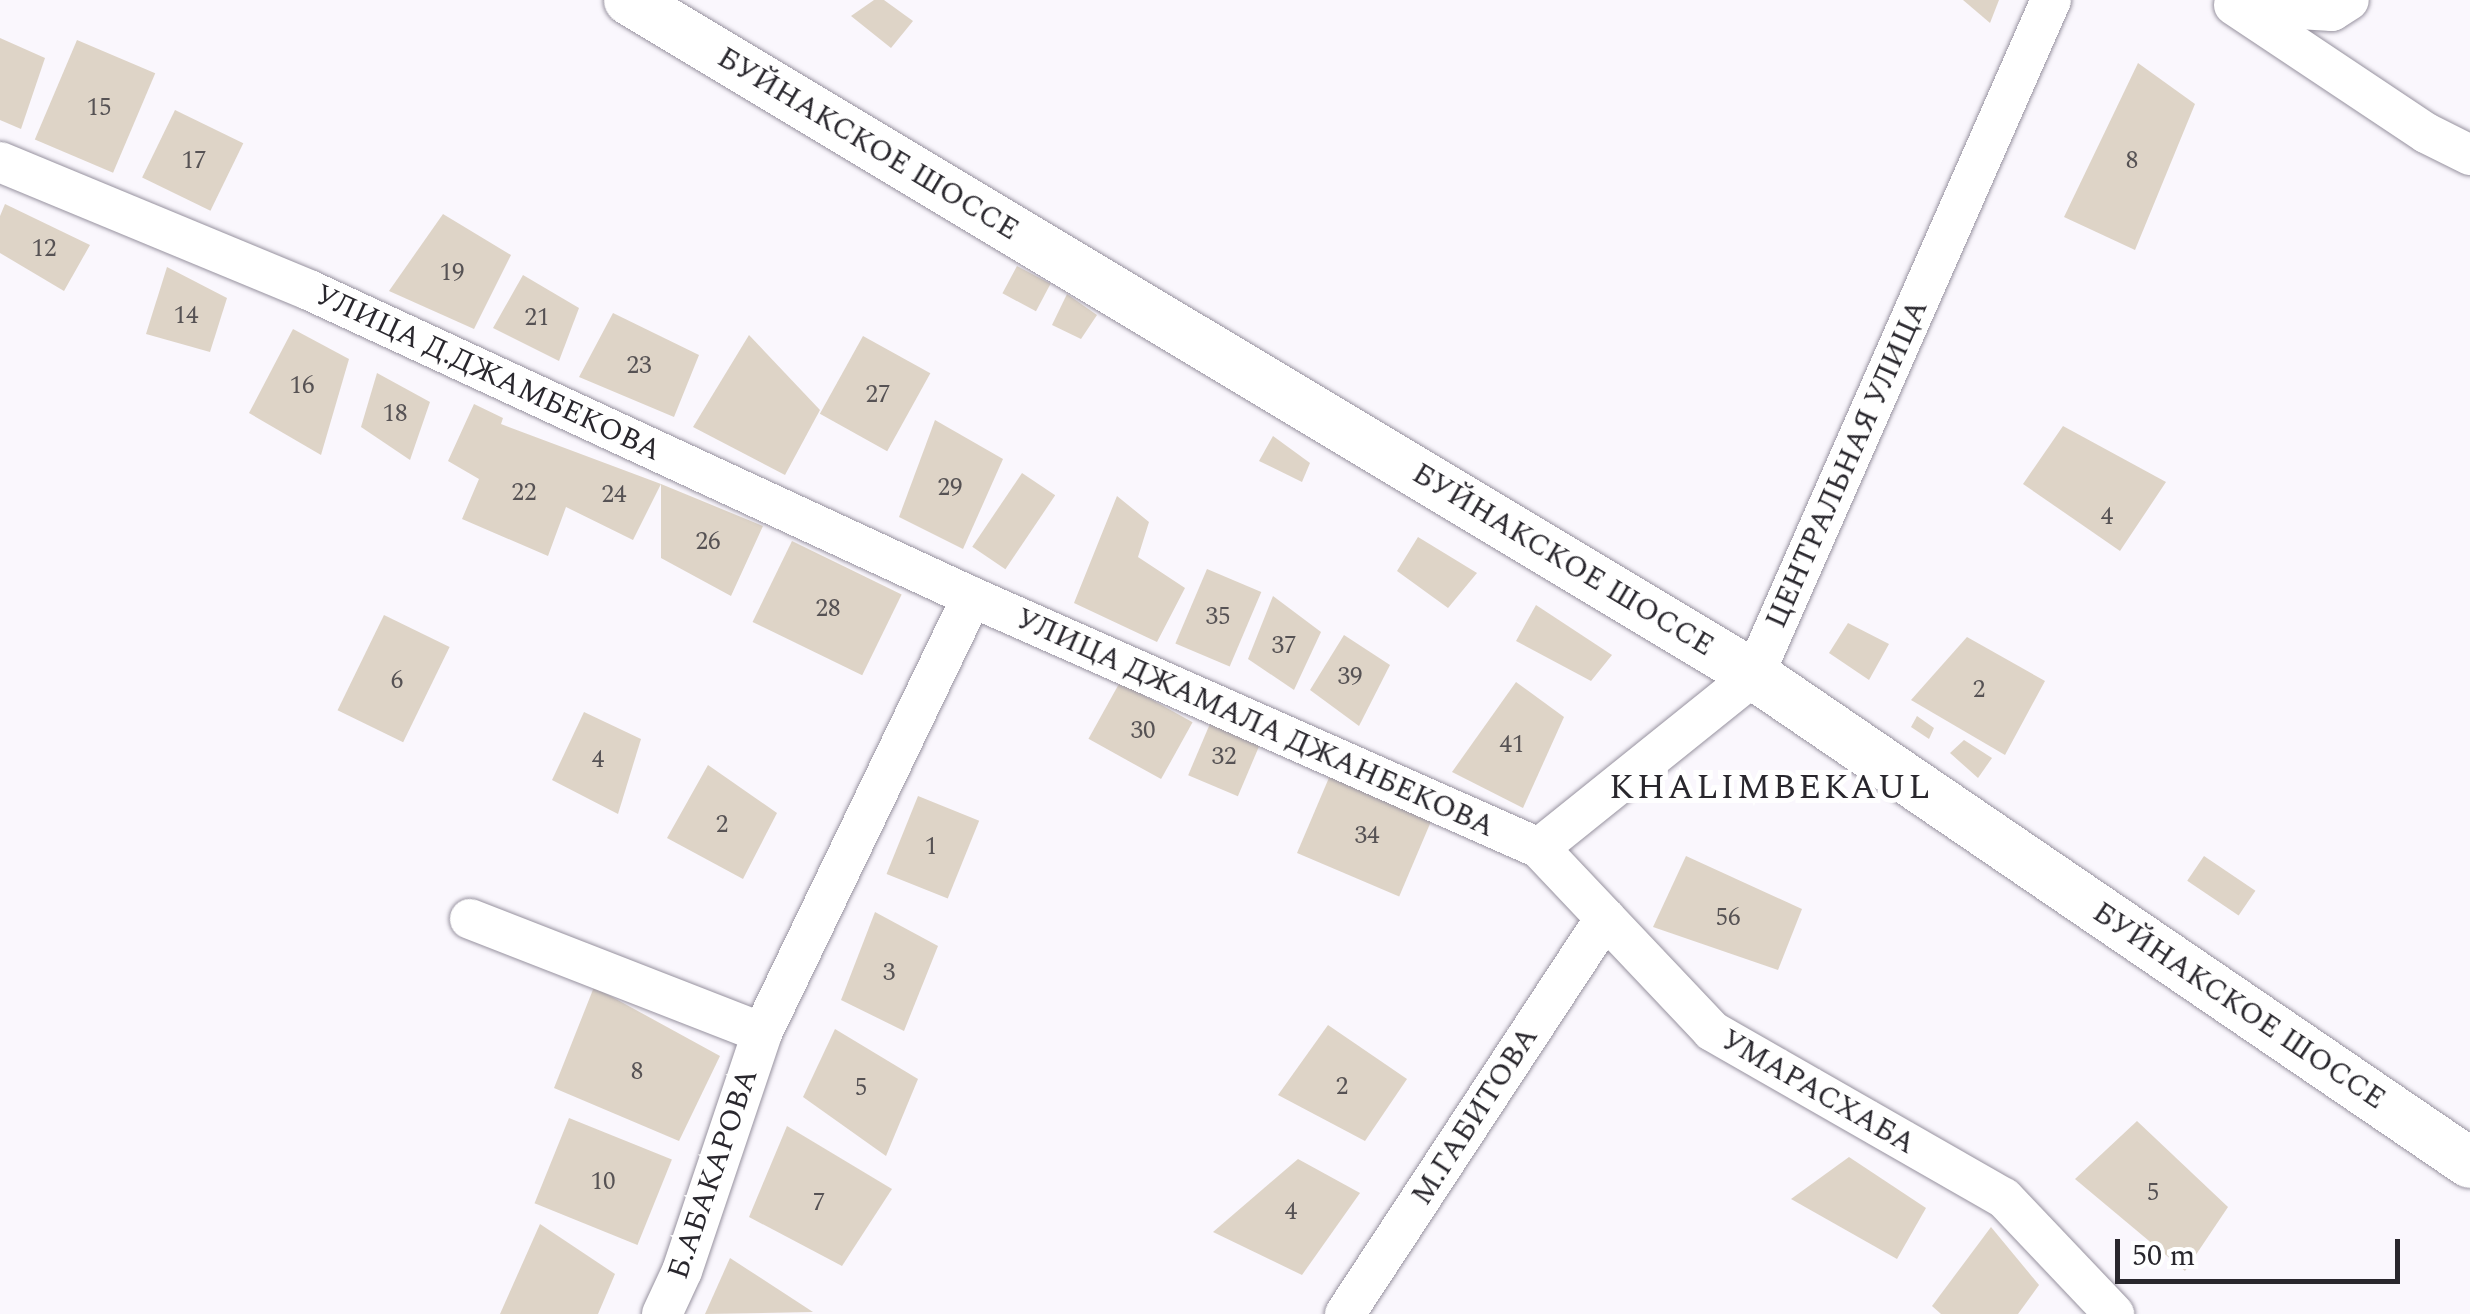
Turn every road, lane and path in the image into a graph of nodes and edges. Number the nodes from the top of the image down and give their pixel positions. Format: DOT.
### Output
graph roads {
  1 [pos="629,0"];
  2 [pos="2051,0"];
  3 [pos="2349,0"];
  4 [pos="2228,2"];
  5 [pos="2470,155"];
  6 [pos="0,162"];
  7 [pos="972,597"];
  8 [pos="1754,675"];
  9 [pos="1539,848"];
  10 [pos="1604,918"];
  11 [pos="470,919"];
  12 [pos="762,1033"];
  13 [pos="2470,1163"];
  14 [pos="662,1314"];
  15 [pos="1345,1314"];
  16 [pos="2114,1314"];
  1 -- 8 [label="main road, БУЙНАКСКОЕ ШОССЕ"];
  2 -- 8 [label="street, ЦЕНТРАЛЬНАЯ УЛИЦА"];
  3 -- 4 [label="street"];
  4 -- 5 [label="street"];
  6 -- 7 [label="street, УЛИЦА Д.ДЖАМБЕКОВА"];
  7 -- 9 [label="street, УЛИЦА ДЖАМАЛА ДЖАНБЕКОВА"];
  7 -- 12 [label="street, Б.АБАКАРОВА"];
  8 -- 9 [label="street, ЦЕНТРАЛЬНАЯ УЛИЦА"];
  8 -- 13 [label="main road, БУЙНАКСКОЕ ШОССЕ"];
  9 -- 10 [label="street, УМАРАСХАБА"];
  10 -- 15 [label="street, М.ГАБИТОВА"];
  10 -- 16 [label="street, УМАРАСХАБА"];
  11 -- 12 [label="street"];
  12 -- 14 [label="street, Б.АБАКАРОВА"];
}
